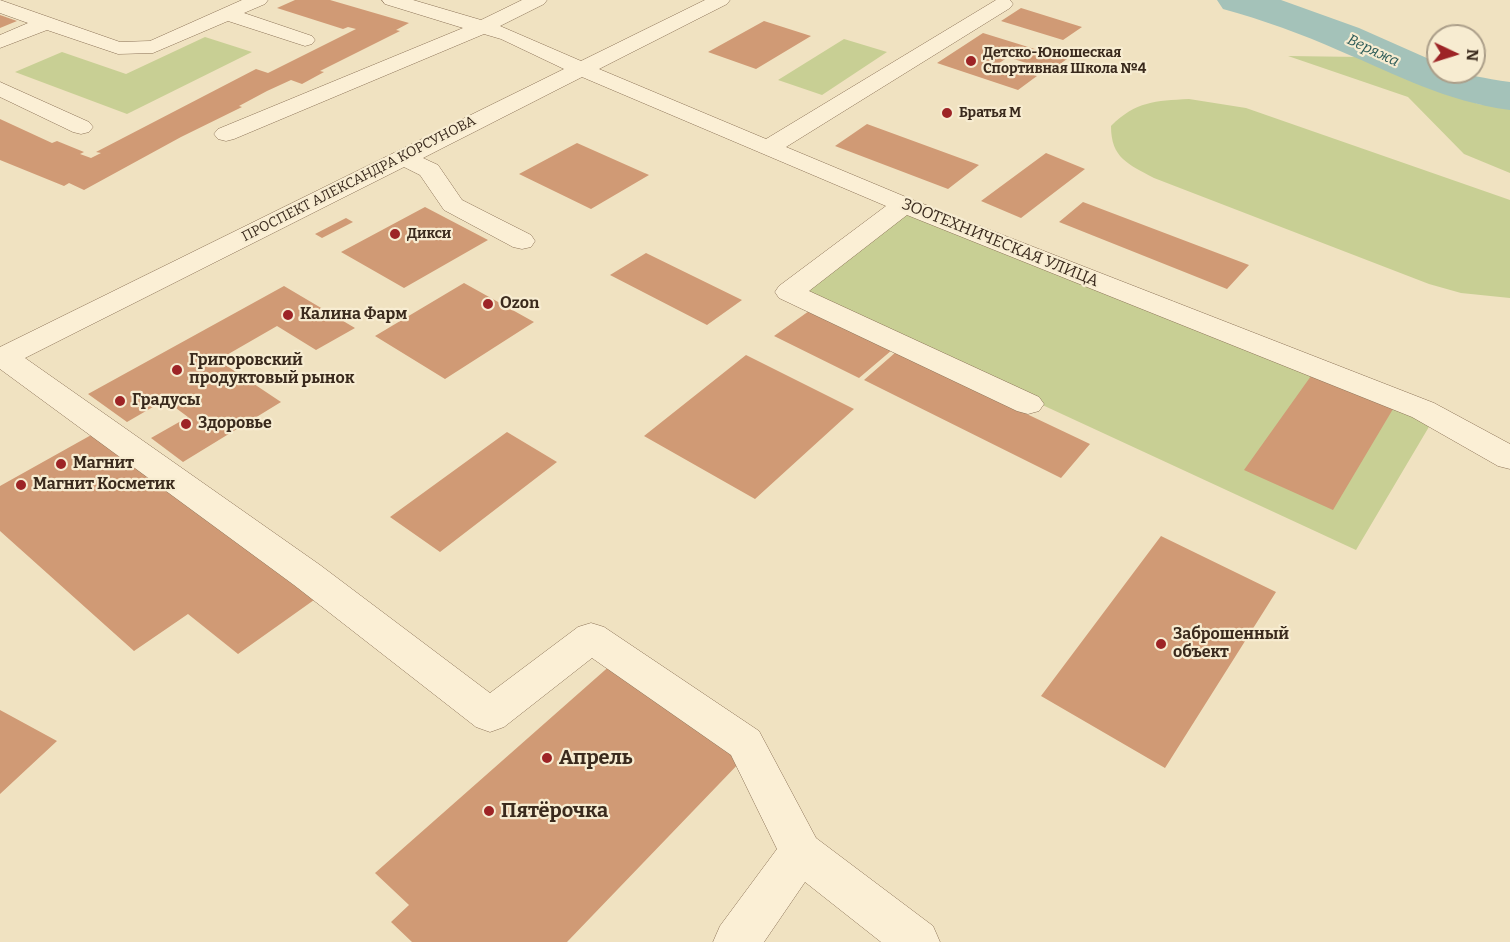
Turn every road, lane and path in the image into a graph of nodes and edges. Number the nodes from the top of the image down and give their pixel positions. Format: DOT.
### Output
graph roads {
  1 [pos="258,0"];
  2 [pos="537,0"];
  3 [pos="720,0"];
  4 [pos="406,2"];
  5 [pos="1003,4"];
  6 [pos="0,6"];
  7 [pos="226,14"];
  8 [pos="46,23"];
  9 [pos="483,27"];
  10 [pos="305,40"];
  11 [pos="0,42"];
  12 [pos="579,69"];
  13 [pos="0,89"];
  14 [pos="81,127"];
  15 [pos="226,134"];
  16 [pos="768,148"];
  17 [pos="403,157"];
  18 [pos="904,205"];
  19 [pos="522,241"];
  20 [pos="2,358"];
  21 [pos="1028,404"];
  22 [pos="1510,458"];
  23 [pos="801,852"];
  24 [pos="736,942"];
  25 [pos="917,942"];
  1 -- 7 [label="street"];
  2 -- 9 [label="street"];
  3 -- 12 [label="street, ПРОСПЕКТ АЛЕКСАНДРА КОРСУНОВА"];
  4 -- 9 [label="street, ЗООТЕХНИЧЕСКАЯ УЛИЦА"];
  5 -- 16 [label="street"];
  6 -- 8 [label="street"];
  7 -- 8 [label="street"];
  7 -- 10 [label="street"];
  8 -- 11 [label="street"];
  9 -- 12 [label="street, ЗООТЕХНИЧЕСКАЯ УЛИЦА"];
  9 -- 15 [label="street"];
  12 -- 16 [label="street, ЗООТЕХНИЧЕСКАЯ УЛИЦА"];
  12 -- 17 [label="street, ПРОСПЕКТ АЛЕКСАНДРА КОРСУНОВА"];
  13 -- 14 [label="street"];
  16 -- 18 [label="street, ЗООТЕХНИЧЕСКАЯ УЛИЦА"];
  17 -- 19 [label="street"];
  17 -- 20 [label="street, ПРОСПЕКТ АЛЕКСАНДРА КОРСУНОВА"];
  18 -- 21 [label="street"];
  18 -- 22 [label="street, ЗООТЕХНИЧЕСКАЯ УЛИЦА"];
  20 -- 23 [label="street"];
  23 -- 24 [label="street"];
  23 -- 25 [label="street"];
}
